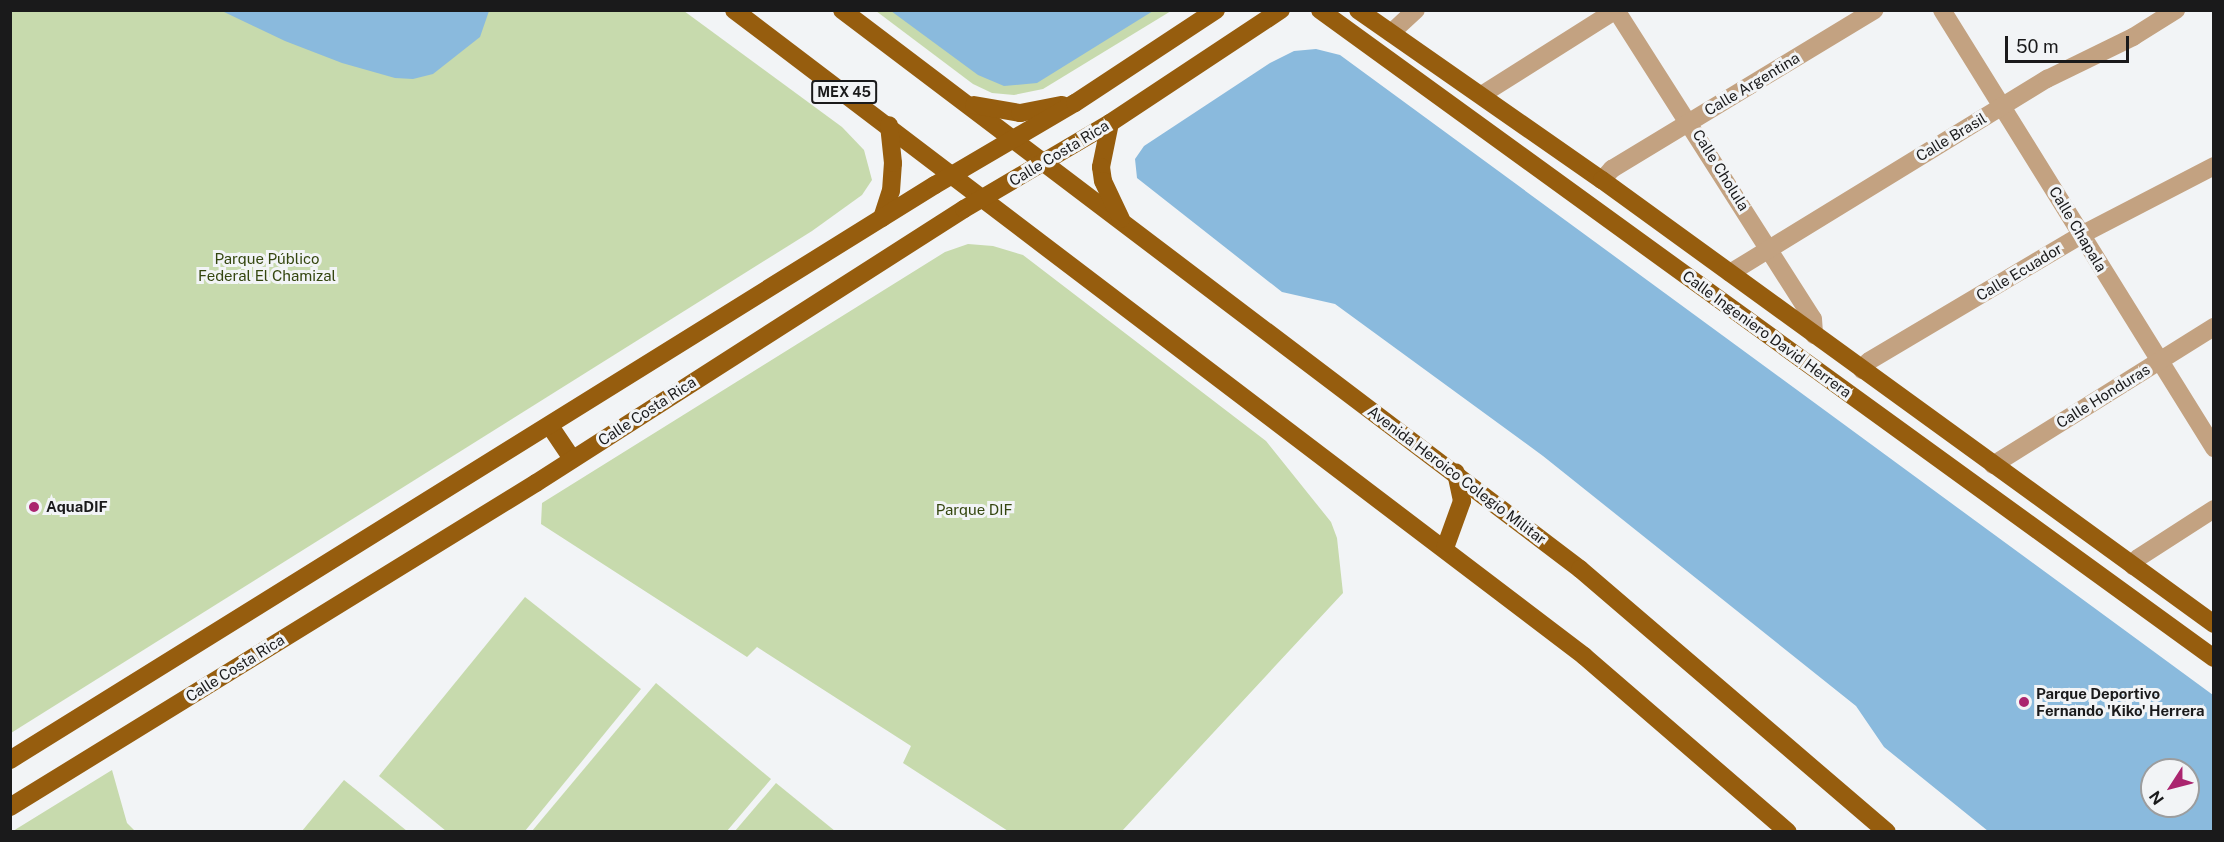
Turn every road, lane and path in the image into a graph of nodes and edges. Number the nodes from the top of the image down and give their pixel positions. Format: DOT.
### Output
graph roads {
  1 [pos="734,10"];
  2 [pos="842,10"];
  3 [pos="1216,10"];
  4 [pos="1281,10"];
  5 [pos="1320,10"];
  6 [pos="1358,10"];
  7 [pos="1416,10"];
  8 [pos="1616,10"];
  9 [pos="1875,10"];
  10 [pos="1942,10"];
  11 [pos="2176,10"];
  12 [pos="1200,17"];
  13 [pos="1390,33"];
  14 [pos="1483,94"];
  15 [pos="966,103"];
  16 [pos="1076,103"];
  17 [pos="2003,105"];
  18 [pos="1690,121"];
  19 [pos="1110,123"];
  20 [pos="889,125"];
  21 [pos="1012,139"];
  22 [pos="1043,164"];
  23 [pos="2214,166"];
  24 [pos="953,174"];
  25 [pos="1602,180"];
  26 [pos="983,197"];
  27 [pos="882,218"];
  28 [pos="1125,226"];
  29 [pos="2081,235"];
  30 [pos="1769,246"];
  31 [pos="1730,273"];
  32 [pos="2214,327"];
  33 [pos="1814,335"];
  34 [pos="2160,361"];
  35 [pos="1862,370"];
  36 [pos="550,426"];
  37 [pos="2214,448"];
  38 [pos="572,459"];
  39 [pos="1993,465"];
  40 [pos="1456,473"];
  41 [pos="2214,509"];
  42 [pos="1445,548"];
  43 [pos="2133,566"];
  44 [pos="2214,624"];
  45 [pos="2214,658"];
  46 [pos="10,760"];
  47 [pos="10,807"];
  48 [pos="1788,831"];
  49 [pos="1887,831"];
  1 -- 20 [label="main road, MEX 45"];
  2 -- 15 [label="main road, Avenida Heroico Colegio Militar"];
  3 -- 12 [label="main road"];
  4 -- 19 [label="main road, Calle Costa Rica"];
  5 -- 45 [label="main road, Calle Ingeniero David Herrera"];
  6 -- 13 [label="main road, Calle Ingeniero David Herrera"];
  7 -- 13 [label="street"];
  8 -- 14 [label="street"];
  8 -- 18 [label="street, Calle Cholula"];
  9 -- 18 [label="street, Calle Argentina"];
  10 -- 17 [label="street, Calle Chapala"];
  11 -- 17 [label="street, Calle Brasil"];
  12 -- 16 [label="main road"];
  13 -- 14 [label="main road, Calle Ingeniero David Herrera"];
  14 -- 25 [label="main road, Calle Ingeniero David Herrera"];
  15 -- 16 [label="main road"];
  15 -- 21 [label="main road, Avenida Heroico Colegio Militar"];
  16 -- 21 [label="main road"];
  17 -- 29 [label="street, Calle Chapala"];
  17 -- 30 [label="street, Calle Brasil"];
  18 -- 25 [label="street, Calle Argentina"];
  18 -- 30 [label="street, Calle Cholula"];
  19 -- 22 [label="main road, Calle Costa Rica"];
  19 -- 28 [label="main road"];
  20 -- 24 [label="main road, MEX 45"];
  20 -- 27 [label="main road"];
  21 -- 22 [label="main road, Avenida Heroico Colegio Militar"];
  21 -- 24 [label="main road"];
  22 -- 26 [label="main road, Calle Costa Rica"];
  22 -- 28 [label="main road, Avenida Heroico Colegio Militar"];
  23 -- 29 [label="street, Calle Ecuador"];
  24 -- 26 [label="main road"];
  24 -- 27 [label="main road"];
  25 -- 31 [label="main road, Calle Ingeniero David Herrera"];
  26 -- 38 [label="main road, Calle Costa Rica"];
  26 -- 42 [label="main road"];
  27 -- 36 [label="main road"];
  28 -- 40 [label="main road, Avenida Heroico Colegio Militar"];
  29 -- 34 [label="street, Calle Chapala"];
  29 -- 35 [label="street, Calle Ecuador"];
  30 -- 31 [label="street, Calle Brasil"];
  30 -- 33 [label="street, Calle Cholula"];
  31 -- 33 [label="main road, Calle Ingeniero David Herrera"];
  32 -- 34 [label="street, Calle Honduras"];
  33 -- 35 [label="main road, Calle Ingeniero David Herrera"];
  34 -- 37 [label="street, Calle Chapala"];
  34 -- 39 [label="street, Calle Honduras"];
  35 -- 39 [label="main road, Calle Ingeniero David Herrera"];
  36 -- 38 [label="main road"];
  36 -- 46 [label="main road"];
  38 -- 47 [label="main road, Calle Costa Rica"];
  39 -- 43 [label="main road, Calle Ingeniero David Herrera"];
  40 -- 42 [label="main road"];
  40 -- 49 [label="main road, Avenida Heroico Colegio Militar"];
  41 -- 43 [label="street"];
  42 -- 48 [label="main road"];
  43 -- 44 [label="main road, Calle Ingeniero David Herrera"];
}
